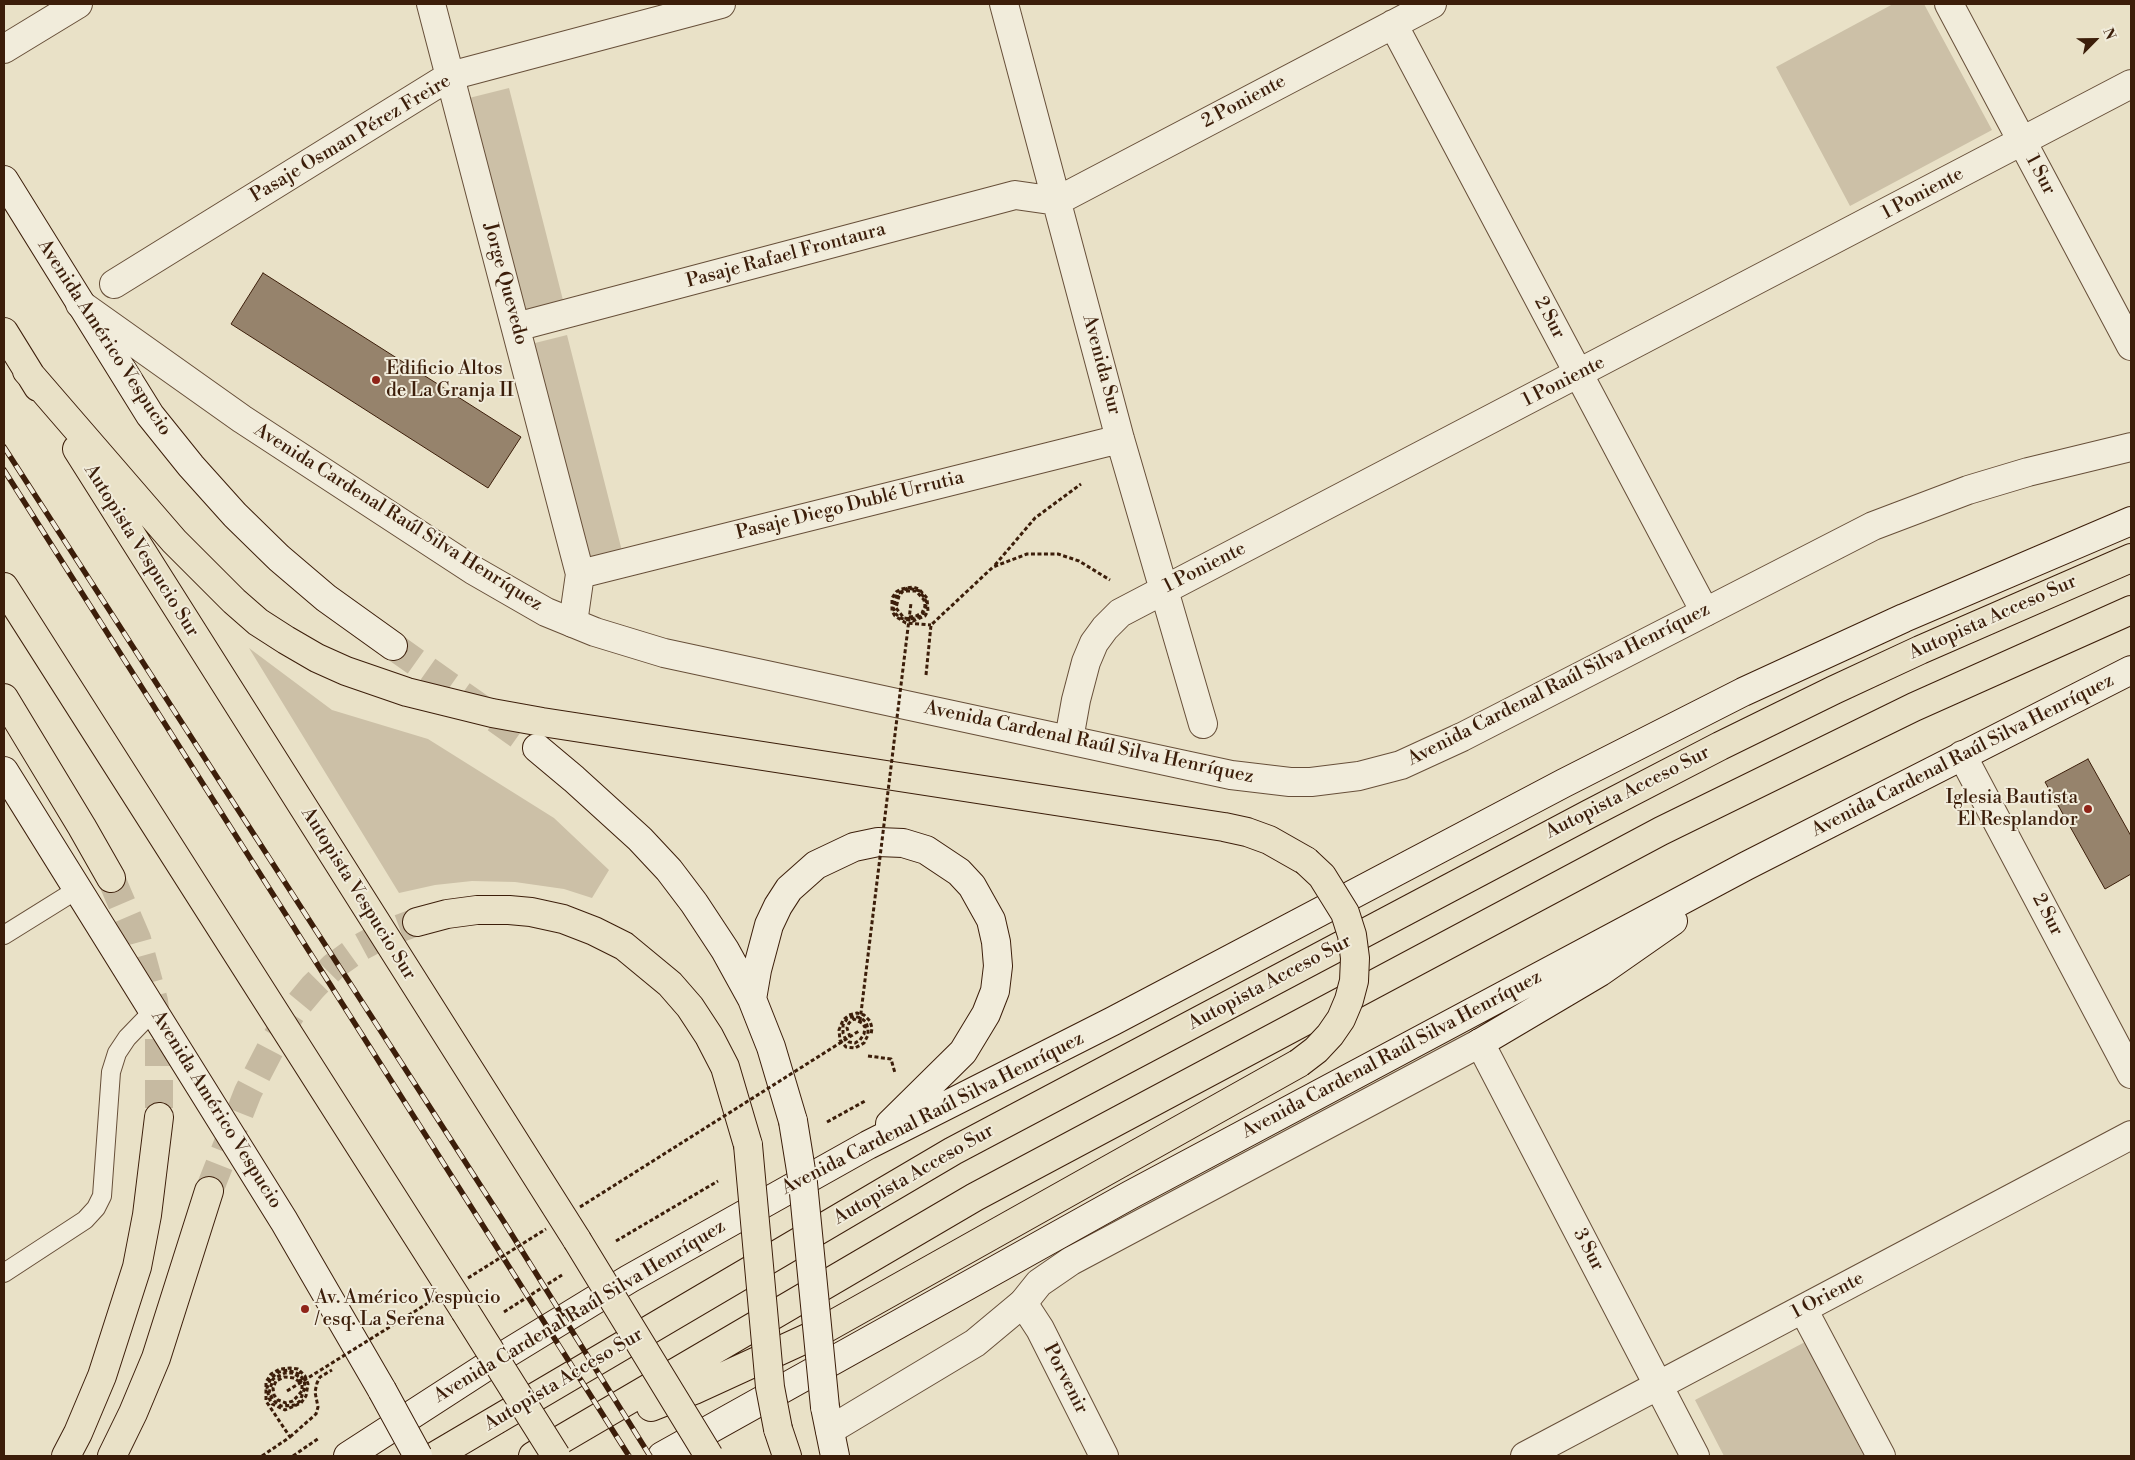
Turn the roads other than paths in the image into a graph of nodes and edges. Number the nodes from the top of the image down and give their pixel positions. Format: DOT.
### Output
graph roads {
  1 [pos="78,4"];
  2 [pos="431,4"];
  3 [pos="1004,4"];
  4 [pos="1432,4"];
  5 [pos="1949,4"];
  6 [pos="713,5"];
  7 [pos="1393,24"];
  8 [pos="4,49"];
  9 [pos="450,76"];
  10 [pos="2131,84"];
  11 [pos="2022,142"];
  12 [pos="4,180"];
  13 [pos="1057,201"];
  14 [pos="114,284"];
  15 [pos="80,304"];
  16 [pos="516,326"];
  17 [pos="4,332"];
  18 [pos="2131,346"];
  19 [pos="27,371"];
  20 [pos="1579,374"];
  21 [pos="1120,439"];
  22 [pos="2131,447"];
  23 [pos="2131,521"];
  24 [pos="2131,558"];
  25 [pos="580,574"];
  26 [pos="4,587"];
  27 [pos="1163,590"];
  28 [pos="2131,610"];
  29 [pos="1705,612"];
  30 [pos="573,623"];
  31 [pos="393,646"];
  32 [pos="2131,670"];
  33 [pos="4,698"];
  34 [pos="1203,724"];
  35 [pos="1069,739"];
  36 [pos="537,748"];
  37 [pos="1962,755"];
  38 [pos="4,770"];
  39 [pos="1746,866"];
  40 [pos="110,878"];
  41 [pos="78,889"];
  42 [pos="417,922"];
  43 [pos="4,936"];
  44 [pos="752,999"];
  45 [pos="154,1010"];
  46 [pos="1480,1043"];
  47 [pos="2131,1074"];
  48 [pos="159,1117"];
  49 [pos="2131,1135"];
  50 [pos="868,1145"];
  51 [pos="209,1191"];
  52 [pos="4,1273"];
  53 [pos="1023,1303"];
  54 [pos="1803,1309"];
  55 [pos="1658,1386"];
  56 [pos="830,1431"];
  57 [pos="563,1446"];
  58 [pos="419,1454"];
  59 [pos="66,1456"];
  60 [pos="112,1456"];
  61 [pos="348,1456"];
  62 [pos="533,1456"];
  63 [pos="662,1456"];
  64 [pos="709,1456"];
  65 [pos="787,1456"];
  66 [pos="1104,1456"];
  67 [pos="1525,1456"];
  68 [pos="1695,1456"];
  69 [pos="1881,1456"];
  1 -- 8 [label="street"];
  2 -- 9 [label="street, Jorge Quevedo"];
  3 -- 13 [label="street, Avenida Sur"];
  4 -- 7 [label="street, 2 Poniente"];
  5 -- 11 [label="street, 1 Sur"];
  6 -- 9 [label="street, Pasaje Osman Pérez Freire"];
  7 -- 13 [label="street, 2 Poniente"];
  7 -- 20 [label="street, 2 Sur"];
  9 -- 14 [label="street, Pasaje Osman Pérez Freire"];
  9 -- 16 [label="street, Jorge Quevedo"];
  10 -- 11 [label="street, 1 Poniente"];
  11 -- 18 [label="street, 1 Sur"];
  11 -- 20 [label="street, 1 Poniente"];
  12 -- 15 [label="street, Avenida Américo Vespucio"];
  13 -- 16 [label="street, Pasaje Rafael Frontaura"];
  13 -- 21 [label="street, Avenida Sur"];
  15 -- 30 [label="street, Avenida Cardenal Raúl Silva Henríquez"];
  15 -- 31 [label="street, Avenida Américo Vespucio"];
  16 -- 25 [label="street, Jorge Quevedo"];
  17 -- 19 [label="highway, Autopista Vespucio Sur"];
  19 -- 57 [label="highway, bridge"];
  19 -- 64 [label="highway, Autopista Vespucio Sur, bridge"];
  20 -- 27 [label="street, 1 Poniente"];
  20 -- 29 [label="street, 2 Sur"];
  21 -- 25 [label="street, Pasaje Diego Dublé Urrutia"];
  21 -- 27 [label="street, Avenida Sur"];
  22 -- 29 [label="street, Avenida Cardenal Raúl Silva Henríquez"];
  23 -- 50 [label="street, Avenida Cardenal Raúl Silva Henríquez"];
  24 -- 58 [label="highway, Autopista Acceso Sur"];
  25 -- 30 [label="street, Jorge Quevedo"];
  26 -- 57 [label="highway, bridge"];
  27 -- 34 [label="street, Avenida Sur"];
  27 -- 35 [label="street, 1 Poniente"];
  28 -- 57 [label="highway"];
  29 -- 35 [label="street, Avenida Cardenal Raúl Silva Henríquez"];
  30 -- 35 [label="street, Avenida Cardenal Raúl Silva Henríquez"];
  32 -- 37 [label="street, Avenida Cardenal Raúl Silva Henríquez"];
  33 -- 40 [label="highway"];
  36 -- 44 [label="street"];
  37 -- 39 [label="street, Avenida Cardenal Raúl Silva Henríquez"];
  37 -- 47 [label="street, 2 Sur"];
  38 -- 41 [label="street, Avenida Américo Vespucio"];
  39 -- 46 [label="street, Avenida Cardenal Raúl Silva Henríquez"];
  39 -- 63 [label="street, Avenida Cardenal Raúl Silva Henríquez"];
  41 -- 43 [label="lane"];
  41 -- 45 [label="street, Avenida Américo Vespucio"];
  42 -- 65 [label="highway, bridge"];
  44 -- 50 [label="street"];
  44 -- 56 [label="street, bridge"];
  45 -- 52 [label="lane"];
  45 -- 58 [label="street, Avenida Américo Vespucio, bridge"];
  46 -- 53 [label="street, Avenida Cardenal Raúl Silva Henríquez"];
  46 -- 55 [label="street, 3 Sur"];
  48 -- 59 [label="highway"];
  49 -- 54 [label="street, 1 Oriente"];
  50 -- 61 [label="street, Avenida Cardenal Raúl Silva Henríquez"];
  51 -- 60 [label="highway"];
  53 -- 56 [label="street, Avenida Cardenal Raúl Silva Henríquez"];
  53 -- 66 [label="street, Porvenir"];
  54 -- 55 [label="street, 1 Oriente"];
  54 -- 69 [label="street"];
  55 -- 67 [label="street, 1 Oriente"];
  55 -- 68 [label="street, 3 Sur"];
  57 -- 62 [label="highway"];
}
